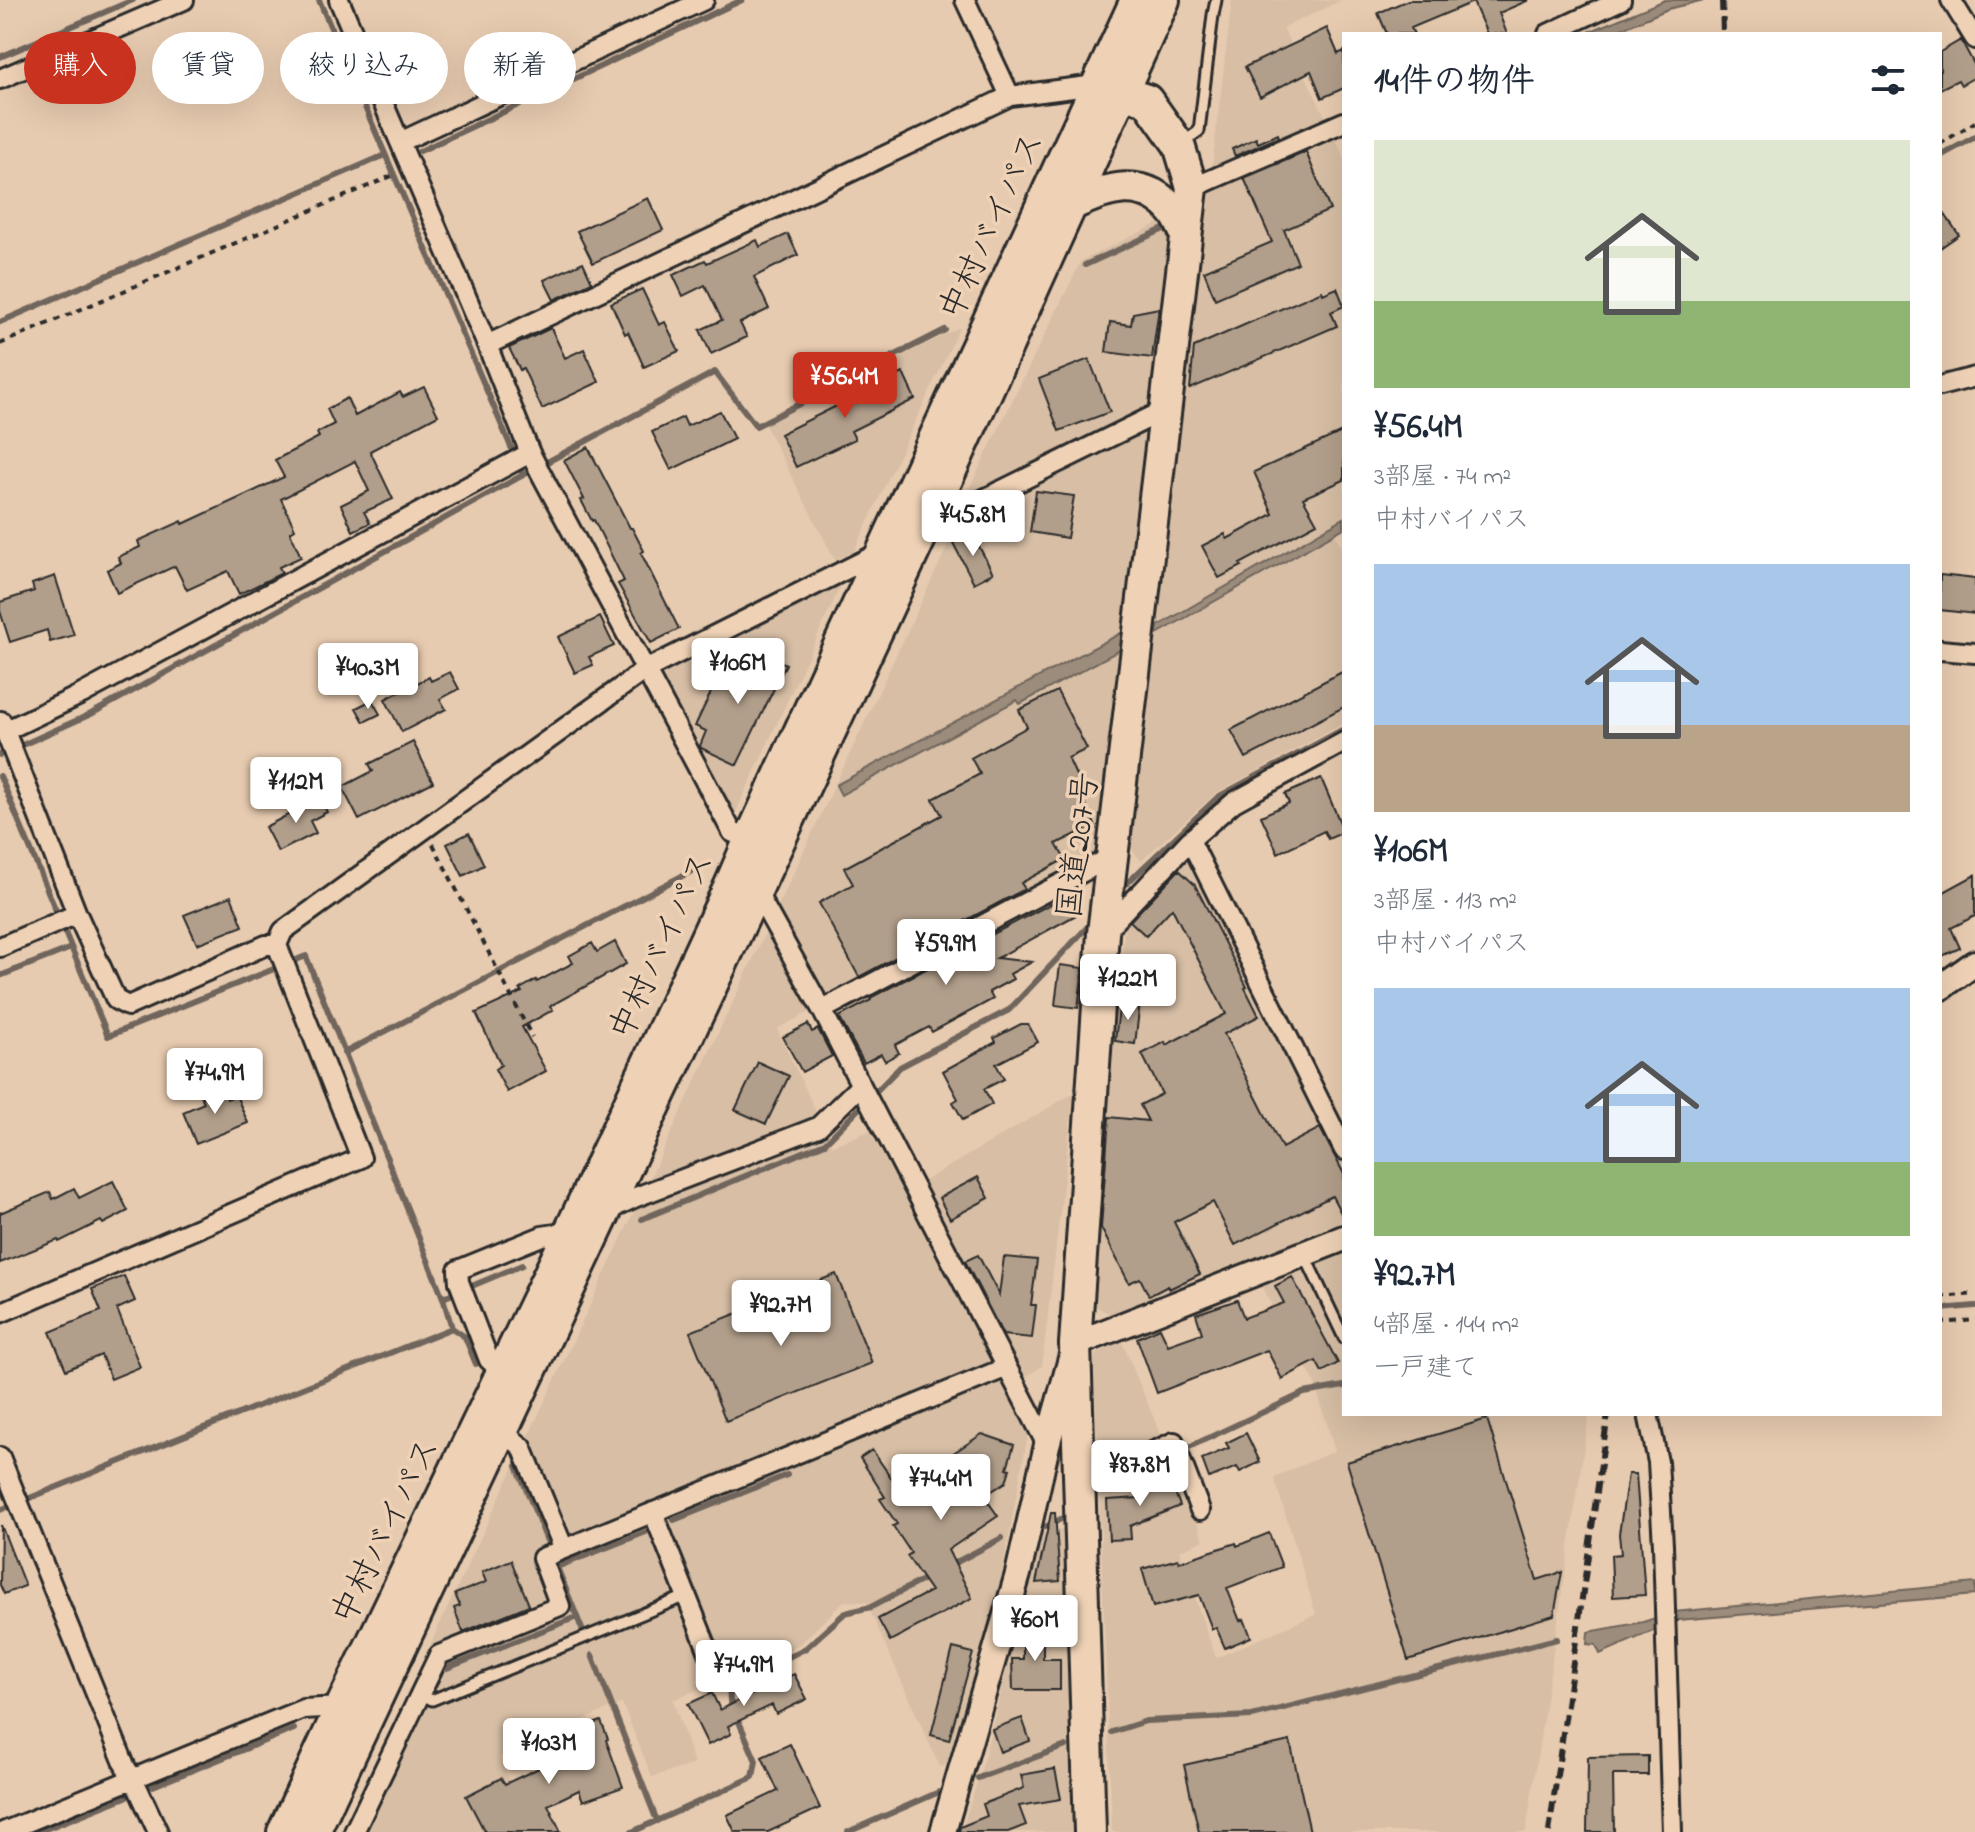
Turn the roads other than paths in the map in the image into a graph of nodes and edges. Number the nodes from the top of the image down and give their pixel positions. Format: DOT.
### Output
graph roads {
  1 [pos="184,0"];
  2 [pos="339,0"];
  3 [pos="704,0"];
  4 [pos="965,0"];
  5 [pos="1136,0"];
  6 [pos="1164,0"];
  7 [pos="1216,0"];
  8 [pos="1951,0"];
  9 [pos="1612,2"];
  10 [pos="1552,32"];
  11 [pos="1975,39"];
  12 [pos="0,79"];
  13 [pos="1109,88"];
  14 [pos="1010,96"];
  15 [pos="1342,123"];
  16 [pos="400,142"];
  17 [pos="1179,145"];
  18 [pos="1192,188"];
  19 [pos="1071,205"];
  20 [pos="1186,234"];
  21 [pos="487,345"];
  22 [pos="1975,377"];
  23 [pos="1942,385"];
  24 [pos="1165,410"];
  25 [pos="530,453"];
  26 [pos="925,528"];
  27 [pos="881,552"];
  28 [pos="1942,650"];
  29 [pos="1975,653"];
  30 [pos="645,670"];
  31 [pos="7,737"];
  32 [pos="1342,743"];
  33 [pos="1190,840"];
  34 [pos="762,846"];
  35 [pos="1113,856"];
  36 [pos="744,887"];
  37 [pos="65,919"];
  38 [pos="1103,933"];
  39 [pos="0,947"];
  40 [pos="279,950"];
  41 [pos="1975,963"];
  42 [pos="1942,987"];
  43 [pos="822,1010"];
  44 [pos="865,1096"];
  45 [pos="1342,1146"];
  46 [pos="606,1211"];
  47 [pos="569,1232"];
  48 [pos="1342,1239"];
  49 [pos="1304,1254"];
  50 [pos="0,1313"];
  51 [pos="1342,1334"];
  52 [pos="1075,1344"];
  53 [pos="1005,1368"];
  54 [pos="502,1372"];
  55 [pos="1648,1416"];
  56 [pos="502,1431"];
  57 [pos="1047,1445"];
  58 [pos="0,1457"];
  59 [pos="1079,1479"];
  60 [pos="1200,1510"];
  61 [pos="653,1512"];
  62 [pos="564,1549"];
  63 [pos="686,1596"];
  64 [pos="417,1657"];
  65 [pos="718,1675"];
  66 [pos="420,1694"];
  67 [pos="355,1711"];
  68 [pos="134,1780"];
  69 [pos="3,1832"];
  70 [pos="158,1832"];
  71 [pos="283,1832"];
  72 [pos="314,1832"];
  73 [pos="354,1832"];
  74 [pos="943,1832"];
  75 [pos="1090,1832"];
  76 [pos="1672,1832"];
  1 -- 12 [label="street"];
  2 -- 16 [label="street"];
  3 -- 16 [label="street"];
  4 -- 14 [label="street"];
  5 -- 13 [label="highway"];
  6 -- 13 [label="highway"];
  7 -- 17 [label="lane"];
  8 -- 11 [label="street"];
  9 -- 10 [label="street"];
  13 -- 14 [label="street"];
  13 -- 17 [label="highway, 国道207号"];
  13 -- 19 [label="highway, 中村バイパス"];
  13 -- 27 [label="highway, 中村バイパス"];
  14 -- 21 [label="street"];
  15 -- 18 [label="street"];
  16 -- 21 [label="street"];
  17 -- 18 [label="highway, 国道207号"];
  18 -- 20 [label="highway, 国道207号"];
  19 -- 20 [label="highway"];
  19 -- 26 [label="highway, 中村バイパス"];
  20 -- 24 [label="highway, 国道207号"];
  21 -- 25 [label="street"];
  22 -- 23 [label="street"];
  24 -- 26 [label="street"];
  24 -- 35 [label="highway, 国道207号"];
  25 -- 30 [label="street"];
  25 -- 31 [label="street"];
  26 -- 34 [label="highway, 中村バイパス"];
  27 -- 30 [label="street"];
  27 -- 34 [label="highway, 中村バイパス"];
  28 -- 29 [label="street"];
  30 -- 34 [label="street"];
  30 -- 40 [label="street"];
  31 -- 37 [label="street"];
  32 -- 33 [label="street"];
  33 -- 38 [label="street"];
  33 -- 45 [label="street"];
  34 -- 36 [label="highway, 中村バイパス"];
  35 -- 38 [label="highway, 国道207号"];
  35 -- 43 [label="street"];
  36 -- 43 [label="street"];
  36 -- 46 [label="highway, 中村バイパス"];
  36 -- 47 [label="highway, 中村バイパス"];
  37 -- 39 [label="street"];
  37 -- 40 [label="street"];
  38 -- 52 [label="highway, 国道207号"];
  40 -- 50 [label="street"];
  41 -- 42 [label="street"];
  43 -- 44 [label="street"];
  44 -- 46 [label="street"];
  44 -- 53 [label="street"];
  46 -- 56 [label="highway, 中村バイパス"];
  47 -- 54 [label="highway, 中村バイパス"];
  47 -- 54 [label="street"];
  48 -- 49 [label="street"];
  49 -- 51 [label="lane"];
  49 -- 52 [label="street"];
  52 -- 57 [label="street"];
  52 -- 59 [label="highway, 国道207号"];
  53 -- 57 [label="street"];
  53 -- 61 [label="street"];
  54 -- 67 [label="highway, 中村バイパス"];
  55 -- 76 [label="street"];
  56 -- 62 [label="street"];
  56 -- 64 [label="highway, 中村バイパス"];
  57 -- 74 [label="street"];
  58 -- 68 [label="street"];
  59 -- 60 [label="street"];
  59 -- 75 [label="highway, 国道207号"];
  61 -- 62 [label="street"];
  61 -- 63 [label="street"];
  62 -- 64 [label="street"];
  63 -- 65 [label="street"];
  63 -- 66 [label="lane"];
  64 -- 66 [label="street"];
  64 -- 67 [label="highway, 中村バイパス"];
  66 -- 73 [label="street"];
  67 -- 68 [label="street"];
  67 -- 71 [label="highway, 中村バイパス"];
  67 -- 72 [label="highway, 中村バイパス"];
  68 -- 69 [label="street"];
  68 -- 70 [label="street"];
}
